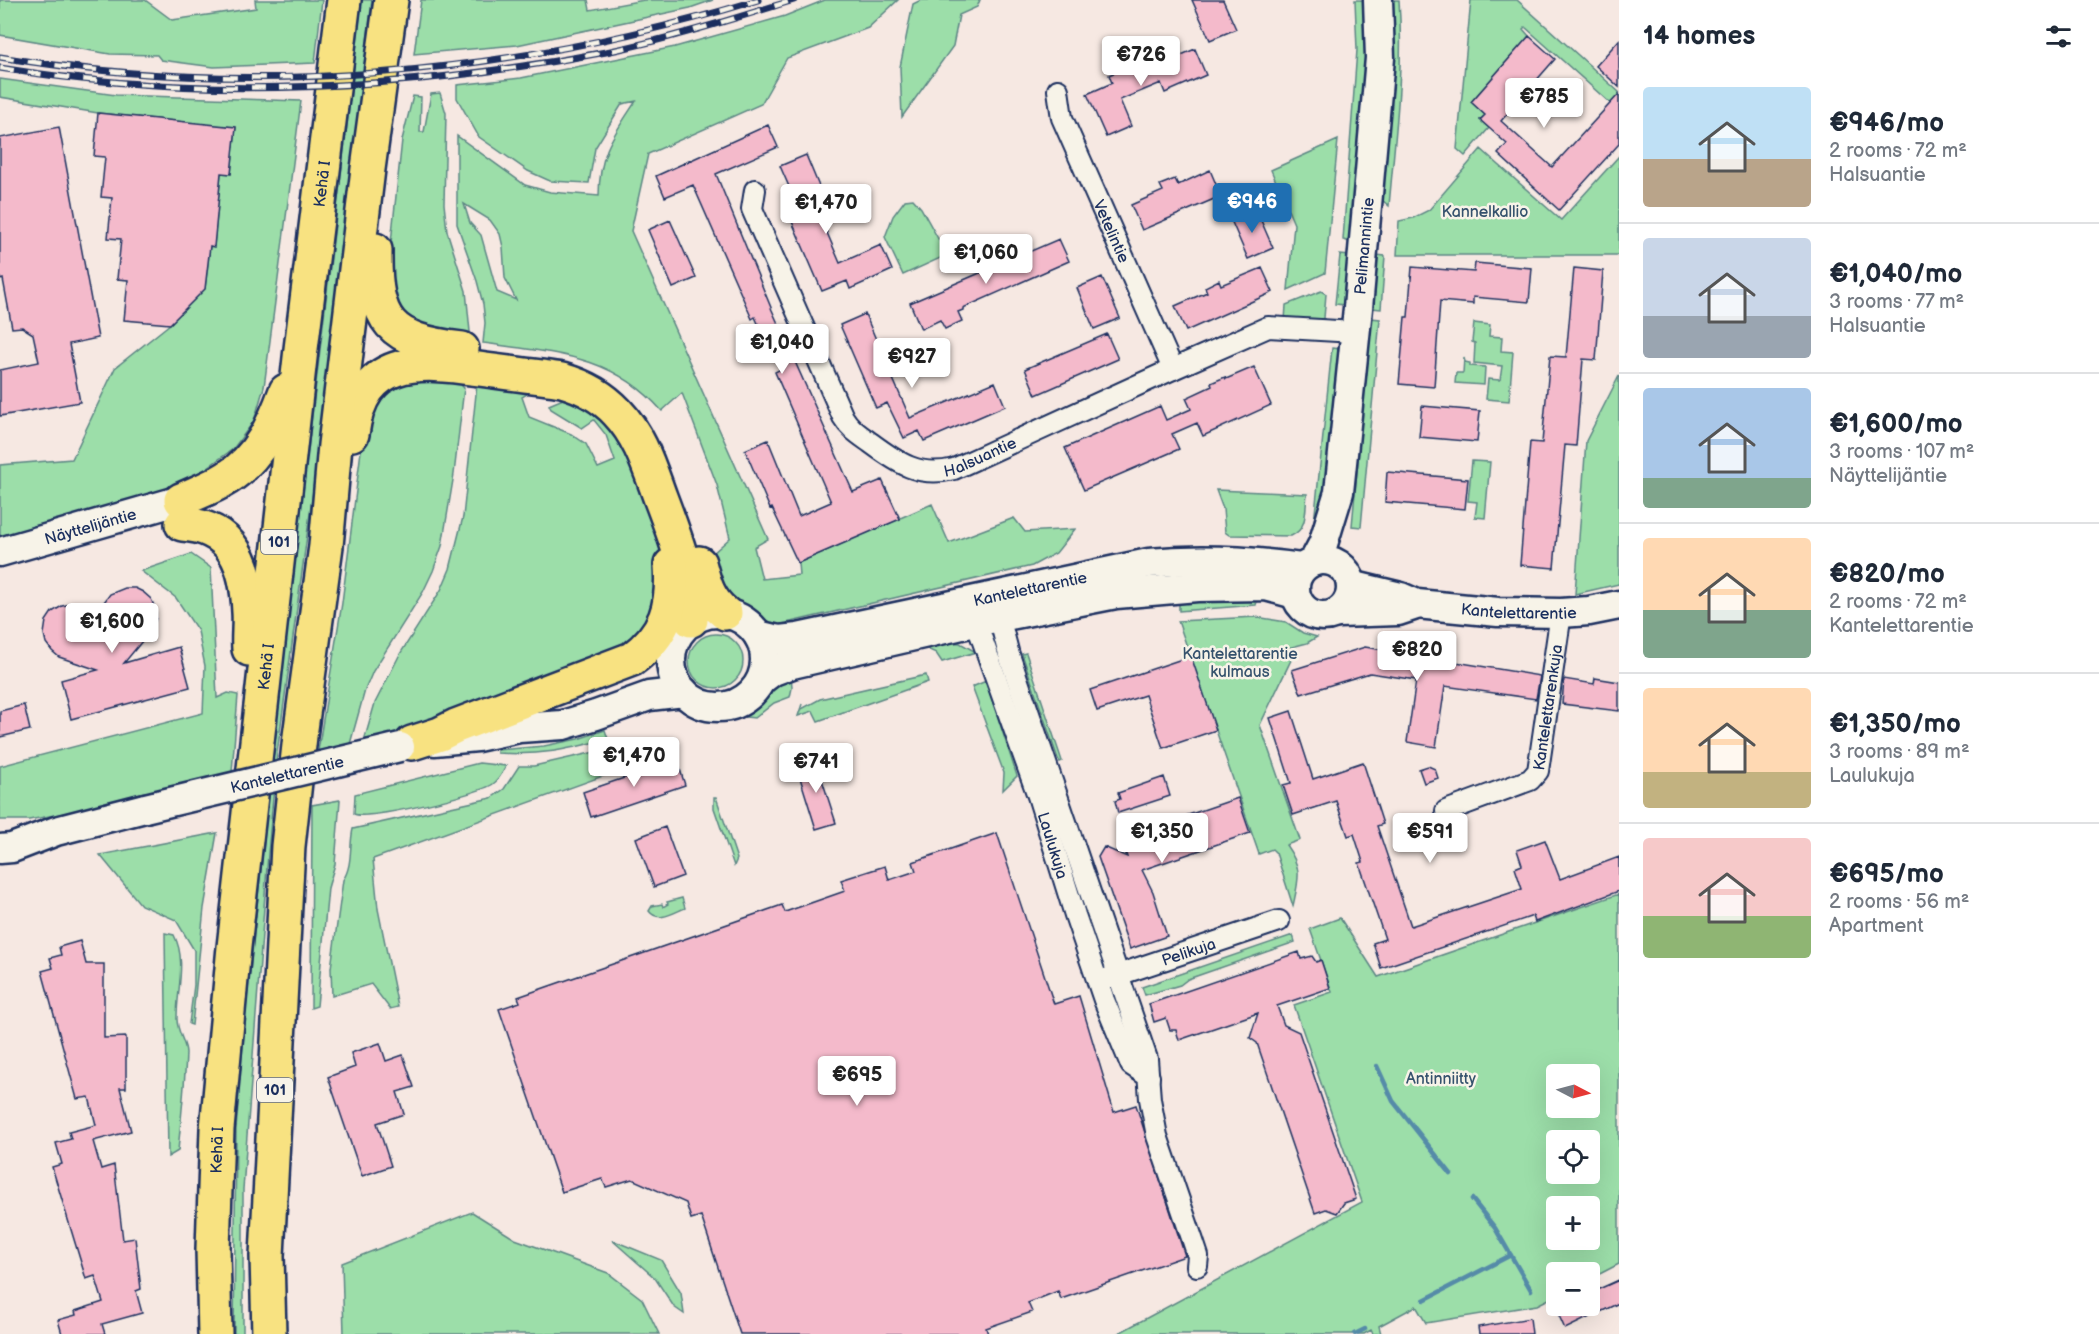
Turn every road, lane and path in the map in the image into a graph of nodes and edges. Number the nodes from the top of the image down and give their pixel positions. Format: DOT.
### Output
graph roads {
  1 [pos="344,0"];
  2 [pos="391,0"];
  3 [pos="1378,0"];
  4 [pos="1058,90"];
  5 [pos="368,169"];
  6 [pos="755,190"];
  7 [pos="1355,332"];
  8 [pos="301,350"];
  9 [pos="1173,369"];
  10 [pos="1338,492"];
  11 [pos="660,495"];
  12 [pos="182,512"];
  13 [pos="326,546"];
  14 [pos="0,552"];
  15 [pos="0,573"];
  16 [pos="1304,574"];
  17 [pos="1347,577"];
  18 [pos="1418,604"];
  19 [pos="1619,605"];
  20 [pos="984,610"];
  21 [pos="724,613"];
  22 [pos="1338,613"];
  23 [pos="1561,613"];
  24 [pos="691,620"];
  25 [pos="758,635"];
  26 [pos="671,656"];
  27 [pos="761,680"];
  28 [pos="684,693"];
  29 [pos="519,728"];
  30 [pos="258,734"];
  31 [pos="406,745"];
  32 [pos="1446,811"];
  33 [pos="0,830"];
  34 [pos="56,831"];
  35 [pos="0,849"];
  36 [pos="1279,921"];
  37 [pos="1118,975"];
  38 [pos="1097,982"];
  39 [pos="1149,1077"];
  40 [pos="1197,1266"];
  41 [pos="214,1334"];
  42 [pos="269,1334"];
  1 -- 8 [label="highway, Kehä I / 101"];
  2 -- 5 [label="highway, 101"];
  3 -- 7 [label="main road, Pelimannintie"];
  4 -- 9 [label="street, Vetelintie"];
  5 -- 13 [label="highway, 101"];
  5 -- 21 [label="highway"];
  6 -- 9 [label="street, Halsuantie"];
  7 -- 9 [label="street, Halsuantie"];
  7 -- 10 [label="main road, Pelimannintie"];
  8 -- 12 [label="highway"];
  8 -- 30 [label="highway, Kehä I / 101"];
  10 -- 16 [label="main road, Pelimannintie"];
  10 -- 17 [label="main road, Pelimannintie"];
  11 -- 13 [label="highway"];
  11 -- 24 [label="highway"];
  11 -- 31 [label="highway"];
  12 -- 14 [label="main road, Näyttelijäntie"];
  12 -- 15 [label="main road, Näyttelijäntie"];
  12 -- 30 [label="highway"];
  13 -- 42 [label="highway, 101"];
  16 -- 17 [label="main road"];
  16 -- 20 [label="main road, Kantelettarentie"];
  16 -- 22 [label="main road"];
  17 -- 18 [label="main road, Kantelettarentie"];
  17 -- 22 [label="main road"];
  18 -- 22 [label="main road, Kantelettarentie"];
  18 -- 23 [label="main road, Kantelettarentie"];
  19 -- 23 [label="main road, Kantelettarentie"];
  20 -- 25 [label="main road, Kantelettarentie"];
  20 -- 27 [label="main road, Kantelettarentie"];
  20 -- 37 [label="street, Laulukuja"];
  20 -- 38 [label="street, Laulukuja"];
  21 -- 24 [label="main road"];
  21 -- 25 [label="main road"];
  23 -- 32 [label="street, Kantelettarenkuja"];
  24 -- 26 [label="main road"];
  25 -- 27 [label="main road"];
  26 -- 28 [label="main road"];
  26 -- 29 [label="main road, Kantelettarentie"];
  27 -- 28 [label="main road"];
  28 -- 29 [label="main road, Kantelettarentie"];
  29 -- 31 [label="main road, Kantelettarentie"];
  30 -- 41 [label="highway, Kehä I / 101"];
  31 -- 34 [label="main road, Kantelettarentie, bridge"];
  33 -- 34 [label="main road, Kantelettarentie"];
  34 -- 35 [label="main road, Kantelettarentie"];
  36 -- 37 [label="street, Pelikuja"];
  37 -- 38 [label="street, Pelikuja"];
  37 -- 39 [label="street, Laulukuja"];
  38 -- 39 [label="street, Laulukuja"];
  39 -- 40 [label="street, Laulukuja"];
}
